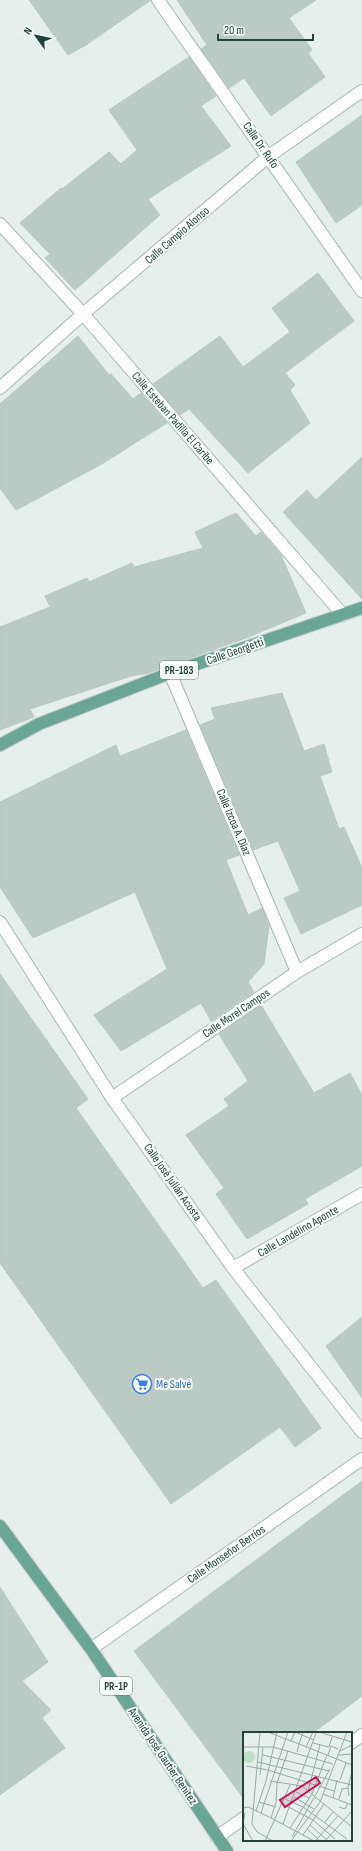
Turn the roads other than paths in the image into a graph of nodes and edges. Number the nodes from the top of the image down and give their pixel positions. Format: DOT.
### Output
graph roads {
  1 [pos="158,0"];
  2 [pos="362,91"];
  3 [pos="269,156"];
  4 [pos="0,224"];
  5 [pos="362,291"];
  6 [pos="84,314"];
  7 [pos="0,388"];
  8 [pos="362,608"];
  9 [pos="343,615"];
  10 [pos="170,673"];
  11 [pos="0,745"];
  12 [pos="0,922"];
  13 [pos="362,934"];
  14 [pos="297,972"];
  15 [pos="112,1098"];
  16 [pos="362,1194"];
  17 [pos="234,1268"];
  18 [pos="362,1432"];
  19 [pos="362,1458"];
  20 [pos="0,1526"];
  21 [pos="91,1649"];
  22 [pos="362,1735"];
  23 [pos="352,1742"];
  24 [pos="243,1819"];
  25 [pos="217,1837"];
  26 [pos="227,1851"];
  1 -- 3 [label="street, Calle Dr. Rufo"];
  2 -- 3 [label="street, Calle Campio Alonso"];
  3 -- 5 [label="street, Calle Dr. Rufo"];
  3 -- 6 [label="street, Calle Campio Alonso"];
  4 -- 6 [label="street, Calle Esteban Padilla El Caribe"];
  6 -- 7 [label="street, Calle Campio Alonso"];
  6 -- 9 [label="street, Calle Esteban Padilla El Caribe"];
  8 -- 9 [label="main road, Calle Georgetti / PR-183"];
  9 -- 10 [label="main road, Calle Georgetti / PR-183"];
  10 -- 11 [label="main road, Calle Georgetti / PR-183"];
  10 -- 14 [label="street, Calle Izcoa A. Díaz"];
  12 -- 15 [label="street, Calle José Julián Acosta"];
  13 -- 14 [label="street, Calle Morel Campos"];
  14 -- 15 [label="street, Calle Morel Campos"];
  15 -- 17 [label="street, Calle José Julián Acosta"];
  16 -- 17 [label="street, Calle Landelino Aponte"];
  17 -- 18 [label="street, Calle José Julián Acosta"];
  19 -- 21 [label="street, Calle Monseñor Berríos"];
  20 -- 21 [label="main road, Avenida José Gautier Benítez / PR-1P"];
  21 -- 25 [label="main road, Avenida José Gautier Benítez / PR-1P"];
  22 -- 23 [label="street"];
  24 -- 25 [label="street"];
  25 -- 26 [label="main road, Avenida José Gautier Benítez / PR-1P"];
}
